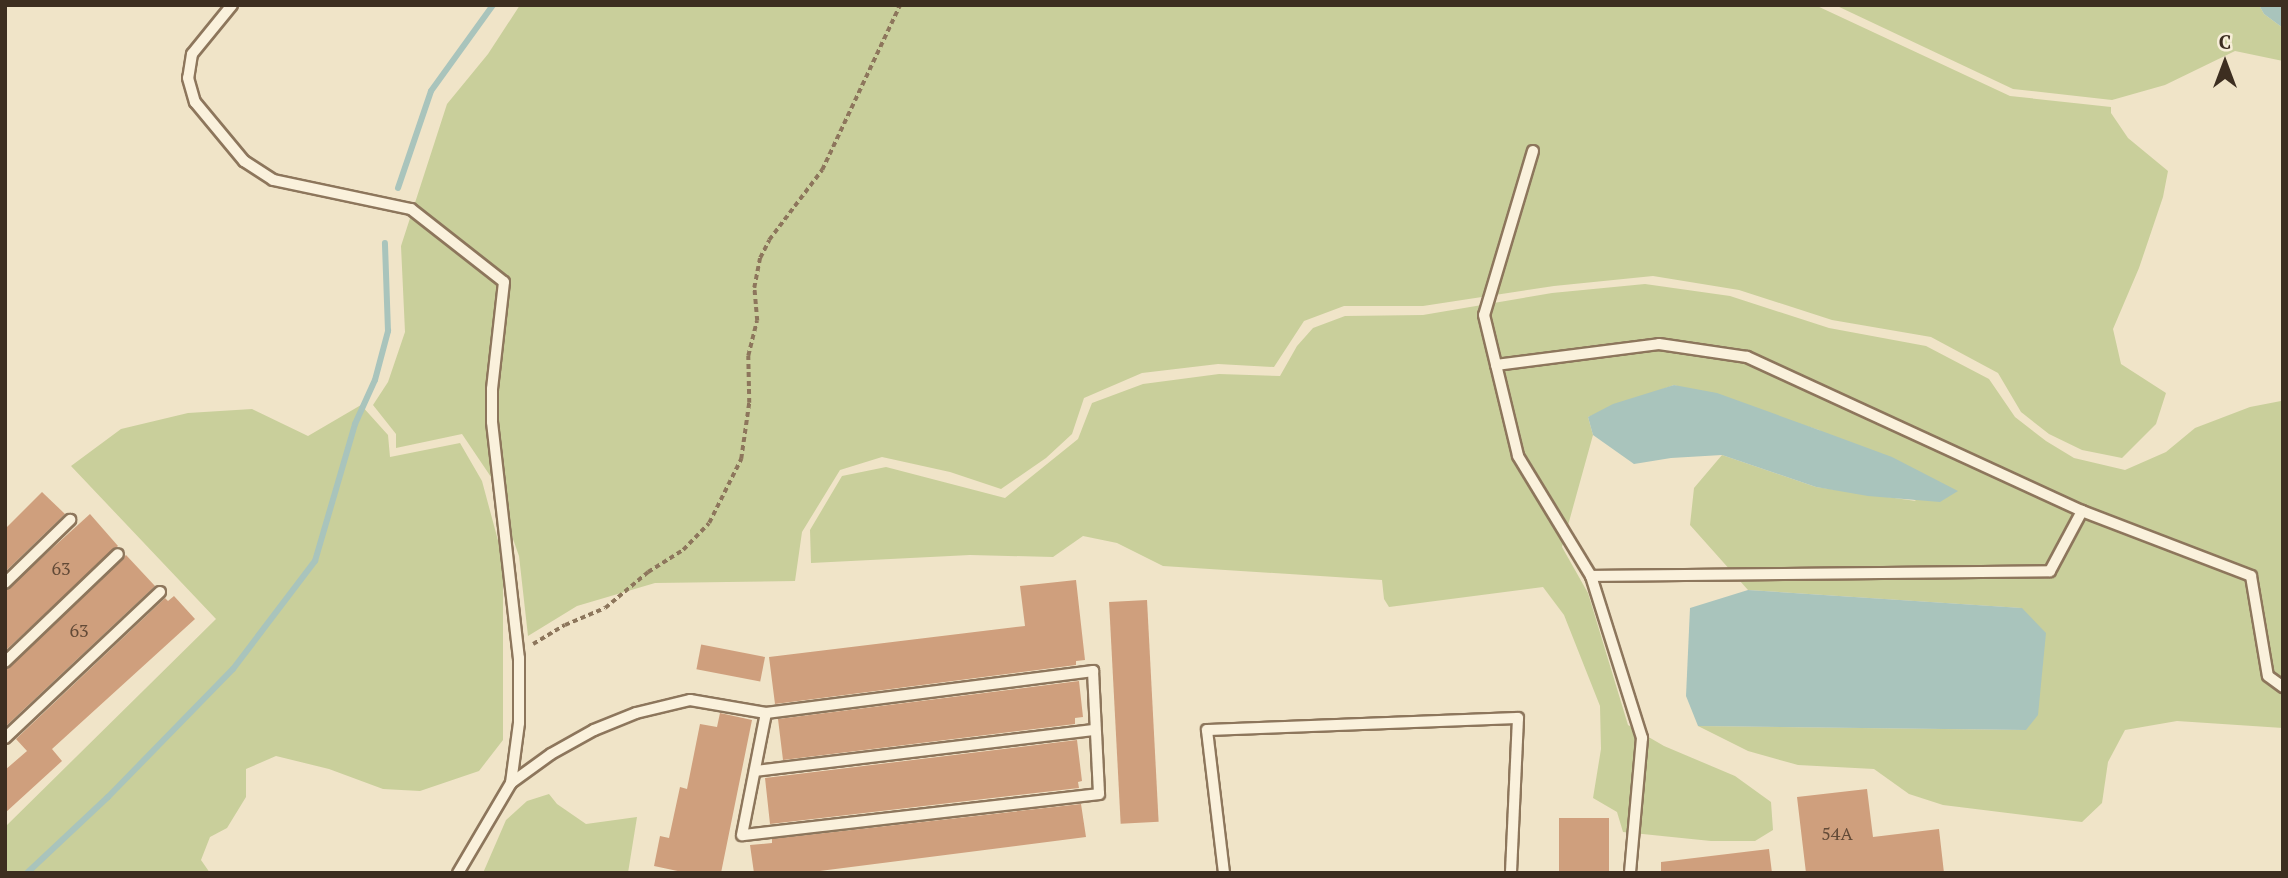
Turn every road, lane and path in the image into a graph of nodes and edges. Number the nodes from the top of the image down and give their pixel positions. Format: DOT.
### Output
graph roads {
  1 [pos="232,5"];
  2 [pos="900,5"];
  3 [pos="1533,151"];
  4 [pos="1496,365"];
  5 [pos="2082,511"];
  6 [pos="71,520"];
  7 [pos="118,554"];
  8 [pos="1591,576"];
  9 [pos="5,583"];
  10 [pos="160,592"];
  11 [pos="519,658"];
  12 [pos="5,662"];
  13 [pos="2283,687"];
  14 [pos="766,713"];
  15 [pos="1095,730"];
  16 [pos="5,738"];
  17 [pos="755,771"];
  18 [pos="511,783"];
  19 [pos="458,873"];
  20 [pos="1224,873"];
  21 [pos="1511,873"];
  22 [pos="1630,873"];
  1 -- 11 [label="lane"];
  2 -- 11 [label="path"];
  3 -- 4 [label="lane"];
  4 -- 5 [label="lane"];
  4 -- 8 [label="lane"];
  5 -- 8 [label="lane"];
  5 -- 13 [label="lane"];
  6 -- 9 [label="lane"];
  7 -- 12 [label="lane"];
  8 -- 22 [label="lane"];
  10 -- 16 [label="lane"];
  11 -- 18 [label="lane"];
  14 -- 15 [label="lane"];
  14 -- 17 [label="lane"];
  14 -- 18 [label="lane"];
  15 -- 17 [label="lane"];
  15 -- 17 [label="lane"];
  18 -- 19 [label="lane"];
  20 -- 21 [label="lane"];
}
